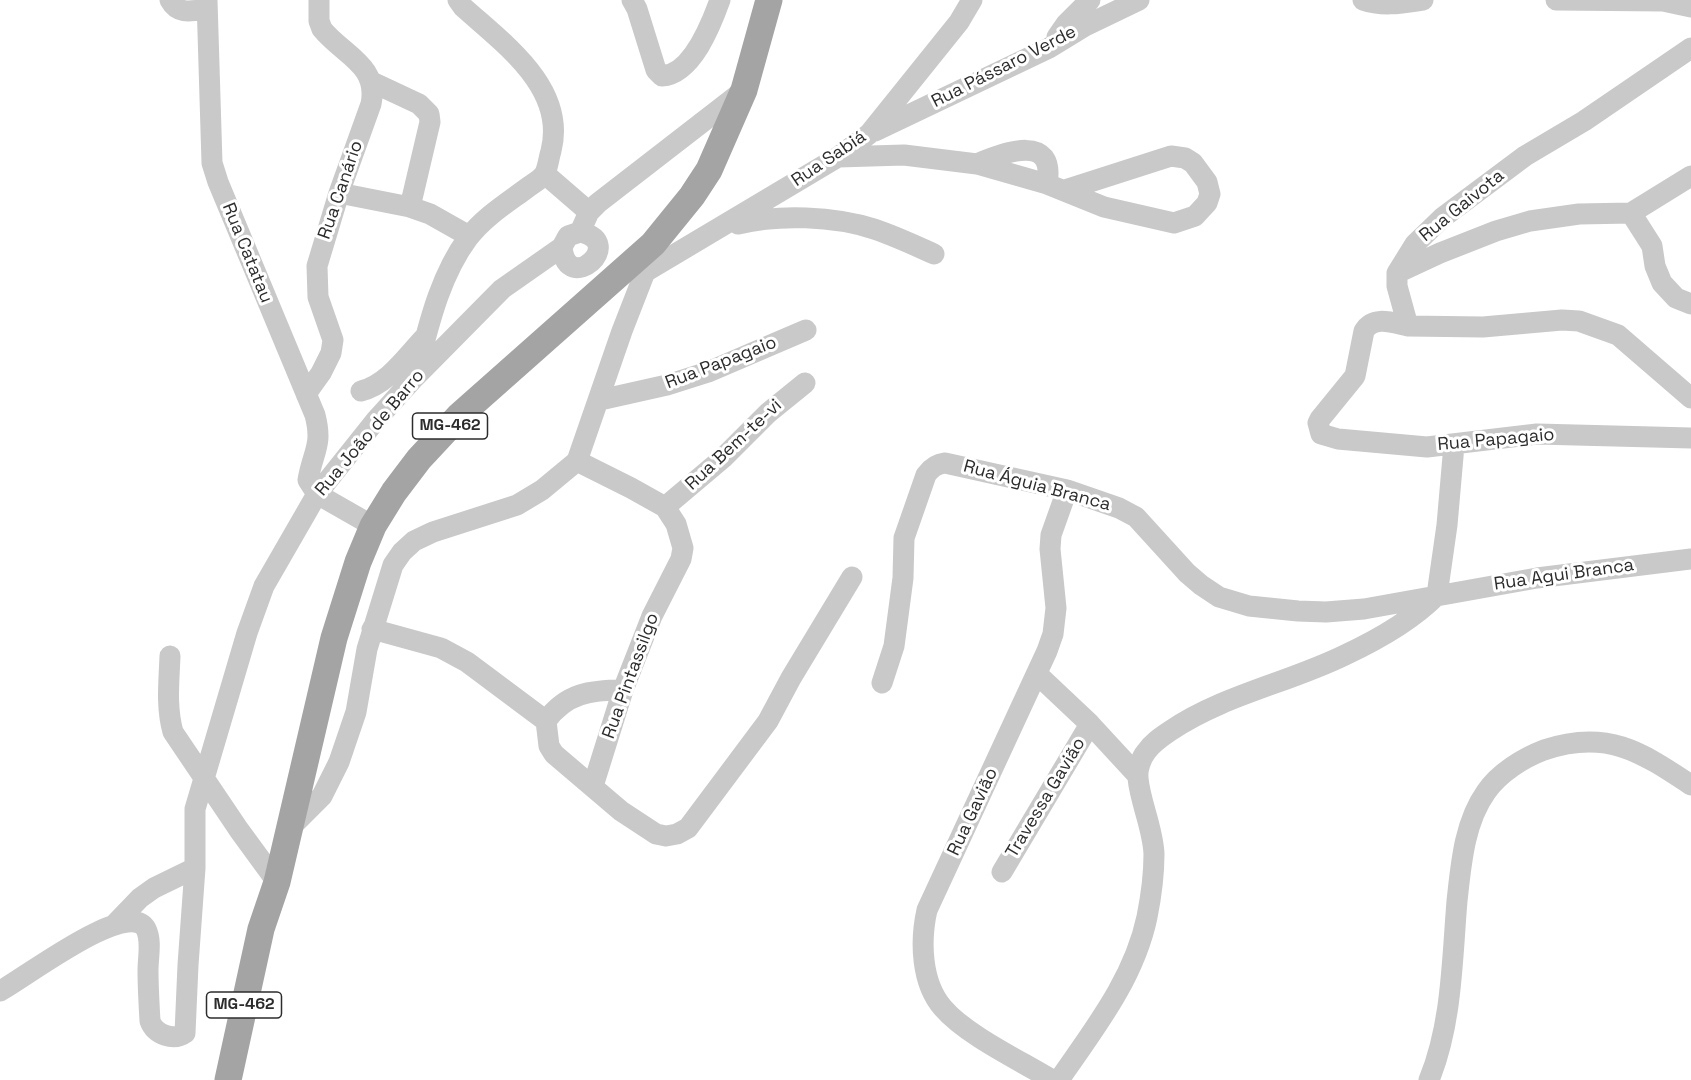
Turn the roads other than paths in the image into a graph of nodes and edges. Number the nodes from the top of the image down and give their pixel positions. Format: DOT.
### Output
graph roads {
  1 [pos="170,0"];
  2 [pos="320,0"];
  3 [pos="458,0"];
  4 [pos="632,0"];
  5 [pos="720,0"];
  6 [pos="770,0"];
  7 [pos="972,0"];
  8 [pos="1090,0"];
  9 [pos="1139,0"];
  10 [pos="1363,0"];
  11 [pos="1423,0"];
  12 [pos="1556,0"];
  13 [pos="207,5"];
  14 [pos="1691,7"];
  15 [pos="1049,48"];
  16 [pos="1691,48"];
  17 [pos="372,82"];
  18 [pos="744,90"];
  19 [pos="869,134"];
  20 [pos="838,157"];
  21 [pos="977,164"];
  22 [pos="545,174"];
  23 [pos="1691,176"];
  24 [pos="1056,187"];
  25 [pos="339,193"];
  26 [pos="410,207"];
  27 [pos="1631,213"];
  28 [pos="585,222"];
  29 [pos="720,228"];
  30 [pos="470,236"];
  31 [pos="562,247"];
  32 [pos="598,249"];
  33 [pos="934,254"];
  34 [pos="576,267"];
  35 [pos="634,272"];
  36 [pos="1397,273"];
  37 [pos="596,295"];
  38 [pos="1691,304"];
  39 [pos="1408,326"];
  40 [pos="806,330"];
  41 [pos="426,336"];
  42 [pos="415,377"];
  43 [pos="805,383"];
  44 [pos="361,391"];
  45 [pos="306,394"];
  46 [pos="1691,398"];
  47 [pos="600,400"];
  48 [pos="1691,438"];
  49 [pos="1454,445"];
  50 [pos="577,461"];
  51 [pos="1067,490"];
  52 [pos="317,494"];
  53 [pos="665,507"];
  54 [pos="373,526"];
  55 [pos="1691,559"];
  56 [pos="852,577"];
  57 [pos="1437,595"];
  58 [pos="372,629"];
  59 [pos="170,656"];
  60 [pos="1038,675"];
  61 [pos="882,683"];
  62 [pos="622,690"];
  63 [pos="546,720"];
  64 [pos="1090,724"];
  65 [pos="1138,776"];
  66 [pos="206,778"];
  67 [pos="1691,785"];
  68 [pos="593,786"];
  69 [pos="289,829"];
  70 [pos="195,868"];
  71 [pos="1002,872"];
  72 [pos="277,882"];
  73 [pos="114,925"];
  74 [pos="0,991"];
  75 [pos="228,1080"];
  76 [pos="1052,1080"];
  77 [pos="1059,1080"];
  78 [pos="1429,1080"];
  1 -- 13 [label="street"];
  2 -- 17 [label="street"];
  3 -- 22 [label="street"];
  4 -- 5 [label="street"];
  6 -- 18 [label="main road, MG-462"];
  7 -- 19 [label="street, Rua Sabiá"];
  8 -- 15 [label="street"];
  9 -- 15 [label="street, Rua Pássaro Verde"];
  10 -- 11 [label="street"];
  12 -- 14 [label="street"];
  13 -- 45 [label="street, Rua Catatau"];
  15 -- 19 [label="street, Rua Pássaro Verde"];
  16 -- 36 [label="street, Rua Gaivota"];
  17 -- 25 [label="street, Rua Canário"];
  17 -- 26 [label="street"];
  18 -- 28 [label="street, Rua João de Barro"];
  18 -- 35 [label="main road, MG-462"];
  19 -- 20 [label="street, Rua Sabiá"];
  20 -- 21 [label="street"];
  20 -- 29 [label="street, Rua Sabiá"];
  21 -- 24 [label="street"];
  21 -- 24 [label="street"];
  22 -- 28 [label="street"];
  22 -- 30 [label="street"];
  23 -- 27 [label="street"];
  24 -- 24 [label="street"];
  25 -- 26 [label="street"];
  25 -- 45 [label="street, Rua Canário"];
  26 -- 30 [label="street"];
  27 -- 36 [label="street"];
  27 -- 38 [label="street"];
  28 -- 31 [label="street, Rua João de Barro"];
  28 -- 32 [label="street"];
  29 -- 33 [label="street"];
  29 -- 35 [label="street, Rua Sabiá"];
  30 -- 41 [label="street"];
  31 -- 34 [label="street"];
  31 -- 42 [label="street, Rua João de Barro"];
  32 -- 34 [label="street"];
  32 -- 35 [label="street"];
  34 -- 37 [label="street"];
  35 -- 37 [label="main road, MG-462"];
  35 -- 47 [label="street"];
  36 -- 39 [label="street"];
  37 -- 54 [label="main road, MG-462"];
  39 -- 46 [label="street"];
  39 -- 49 [label="street, Rua Papagaio"];
  40 -- 47 [label="street, Rua Papagaio"];
  41 -- 42 [label="street"];
  41 -- 44 [label="street"];
  42 -- 52 [label="street, Rua João de Barro"];
  43 -- 53 [label="street, Rua Bem-te-vi"];
  45 -- 52 [label="street, Rua Catatau"];
  47 -- 50 [label="street"];
  48 -- 49 [label="street, Rua Papagaio"];
  49 -- 57 [label="street"];
  50 -- 53 [label="street"];
  50 -- 58 [label="street"];
  51 -- 57 [label="street, Rua Águia Branca"];
  51 -- 60 [label="street, Rua Gavião"];
  51 -- 61 [label="street, Rua Águia Branca"];
  52 -- 54 [label="street"];
  52 -- 66 [label="street, Rua João de Barro"];
  53 -- 62 [label="street, Rua Pintassilgo"];
  54 -- 69 [label="main road, MG-462"];
  55 -- 57 [label="street, Rua Agui Branca"];
  56 -- 68 [label="street"];
  57 -- 65 [label="street"];
  58 -- 63 [label="street"];
  58 -- 69 [label="street"];
  59 -- 66 [label="street"];
  60 -- 64 [label="street, Travessa Gavião"];
  60 -- 76 [label="street, Rua Gavião"];
  62 -- 63 [label="street"];
  62 -- 68 [label="street, Rua Pintassilgo"];
  63 -- 68 [label="street"];
  64 -- 65 [label="street"];
  64 -- 71 [label="street, Travessa Gavião"];
  65 -- 77 [label="street"];
  66 -- 70 [label="street, Rua João de Barro"];
  66 -- 72 [label="street"];
  67 -- 78 [label="street"];
  69 -- 72 [label="main road, MG-462"];
  70 -- 73 [label="street"];
  70 -- 73 [label="street, Rua João de Barro"];
  72 -- 75 [label="main road, MG-462"];
  73 -- 74 [label="street"];
}
